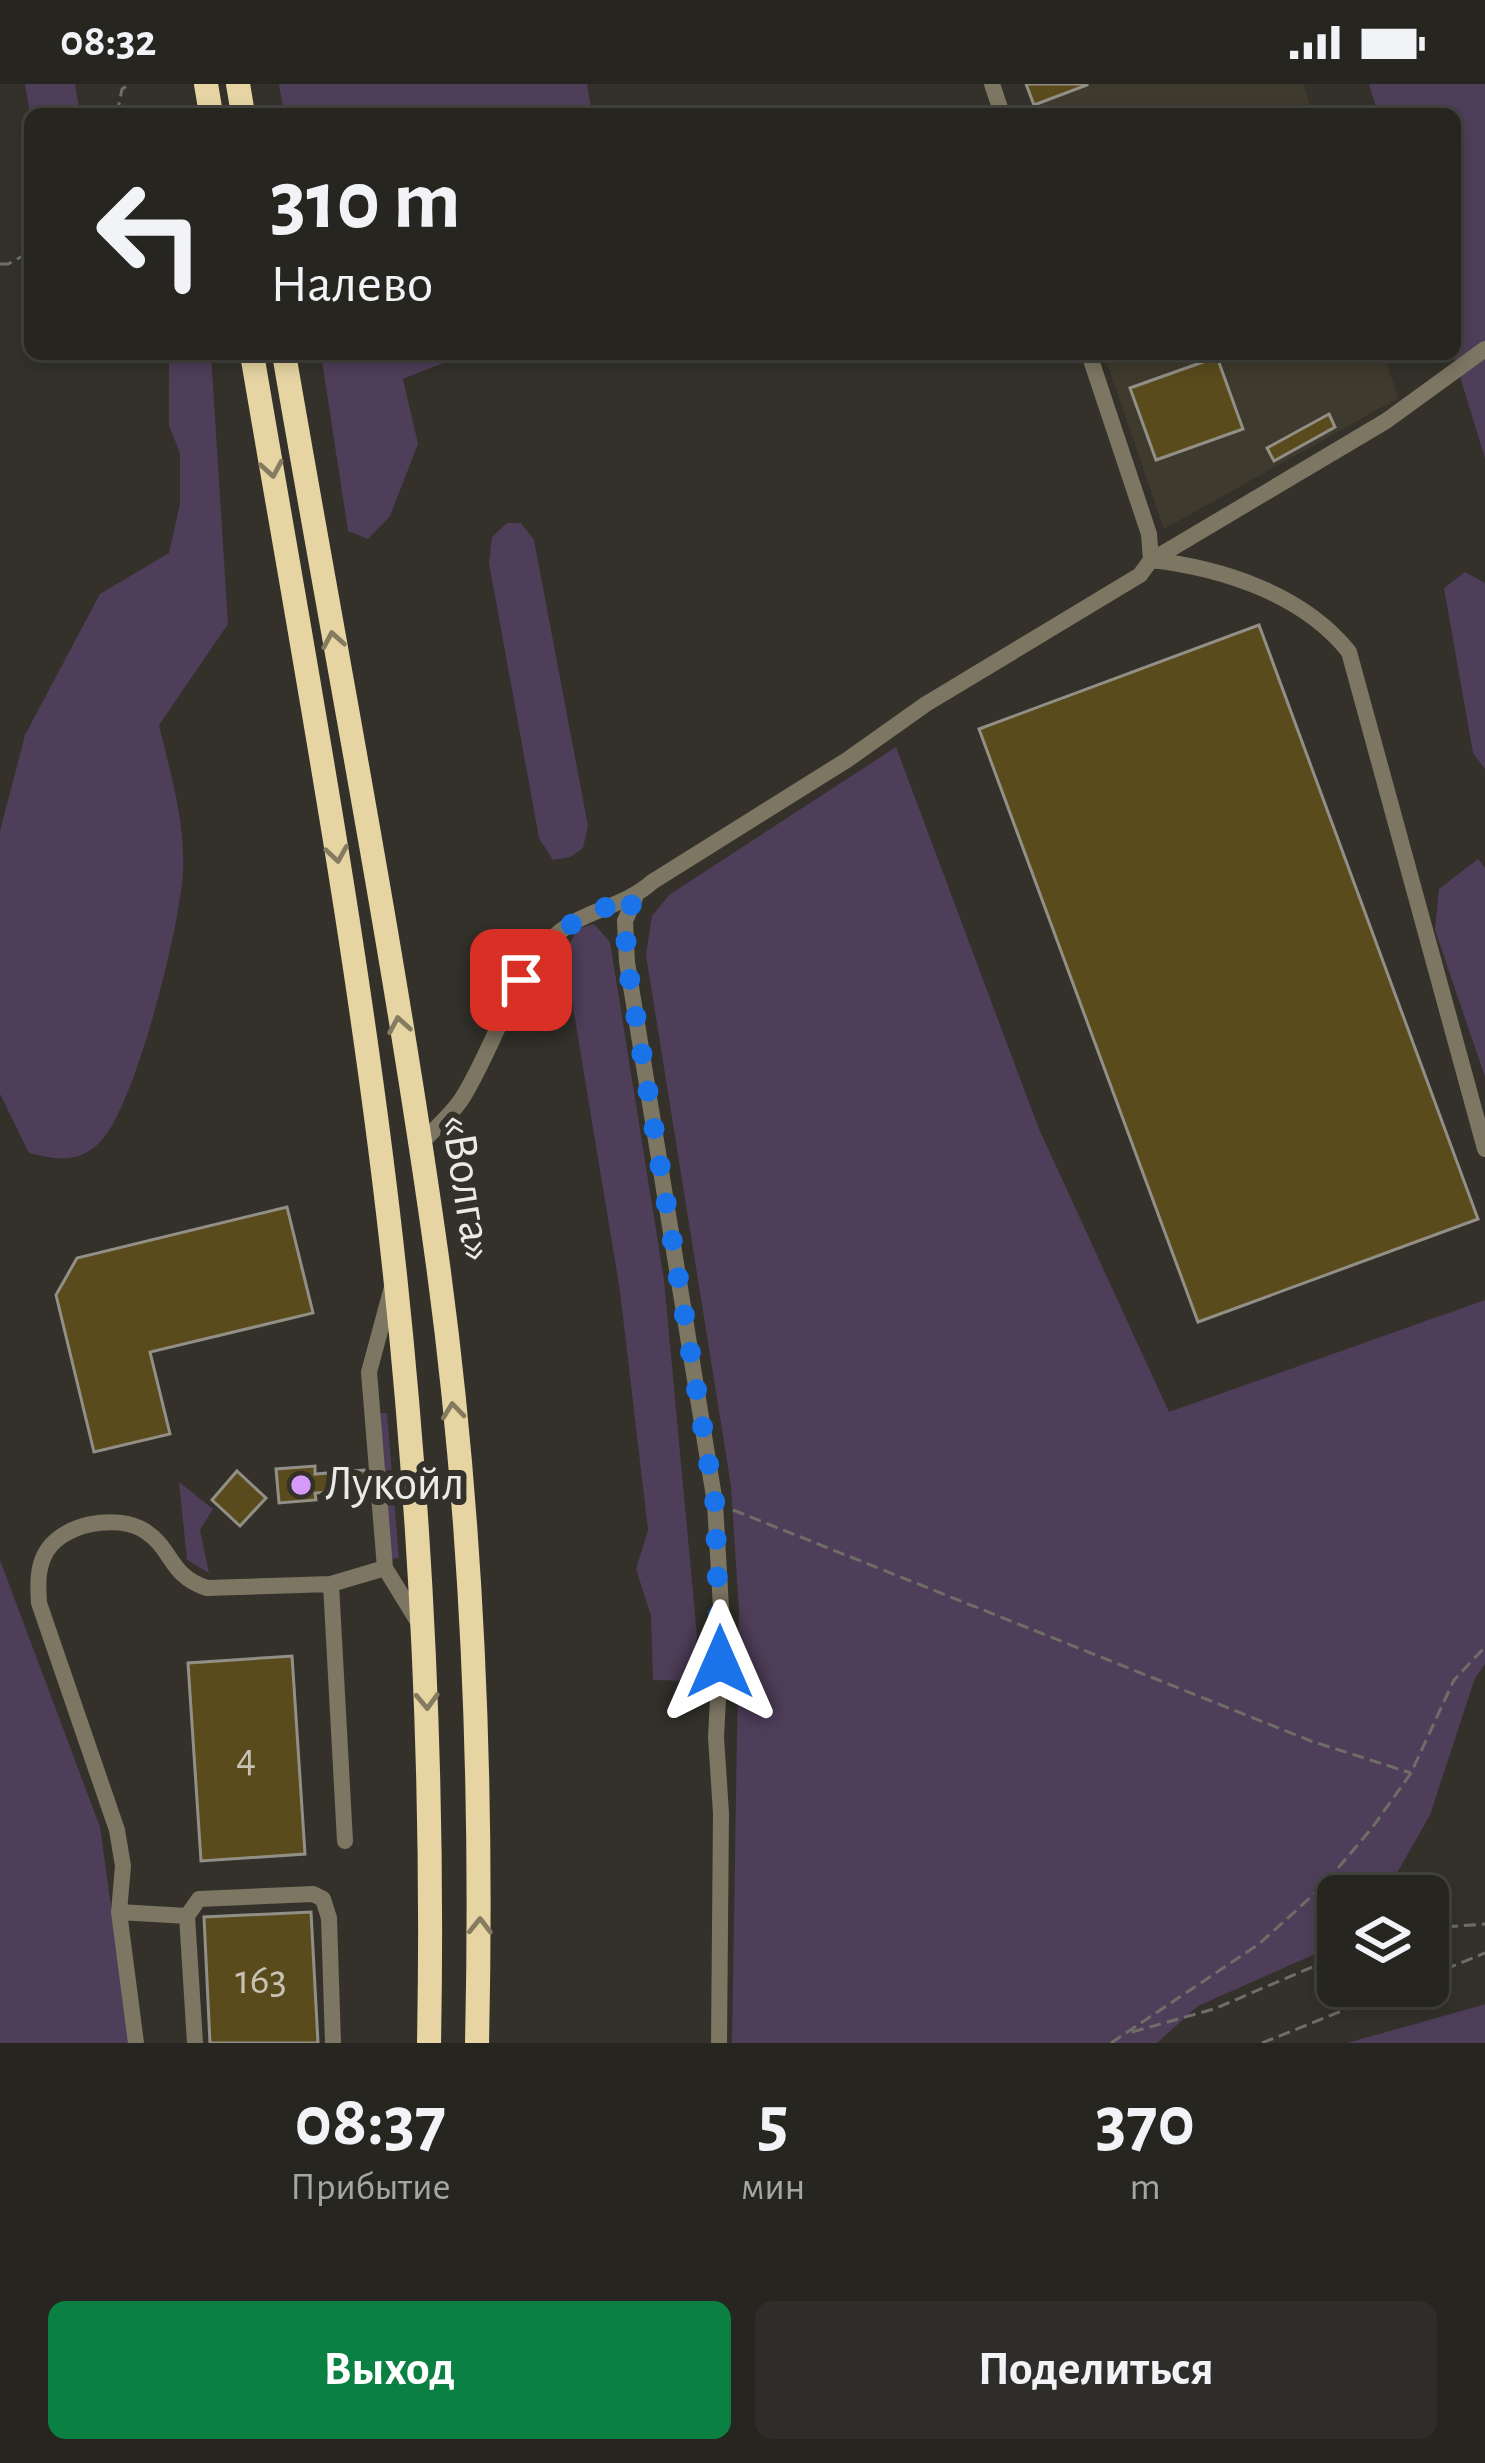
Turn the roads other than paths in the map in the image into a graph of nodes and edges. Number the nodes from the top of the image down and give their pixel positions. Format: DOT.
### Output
graph roads {
  1 [pos="1485,349"];
  2 [pos="253,360"];
  3 [pos="285,360"];
  4 [pos="1091,360"];
  5 [pos="1151,560"];
  6 [pos="634,898"];
  7 [pos="419,1145"];
  8 [pos="1485,1149"];
  9 [pos="395,1274"];
  10 [pos="385,1568"];
  11 [pos="331,1584"];
  12 [pos="425,1632"];
  13 [pos="345,1840"];
  14 [pos="119,1912"];
  15 [pos="187,1916"];
  16 [pos="136,2043"];
  17 [pos="195,2043"];
  18 [pos="333,2043"];
  19 [pos="429,2043"];
  20 [pos="477,2043"];
  21 [pos="719,2043"];
  1 -- 5 [label="street"];
  2 -- 9 [label="highway, «Волга», one-way"];
  7 -- 3 [label="highway, «Волга», one-way"];
  4 -- 5 [label="street"];
  5 -- 6 [label="street"];
  5 -- 8 [label="street"];
  6 -- 7 [label="street"];
  6 -- 21 [label="street"];
  20 -- 7 [label="highway, «Волга», one-way"];
  9 -- 10 [label="street"];
  9 -- 12 [label="highway, «Волга»"];
  10 -- 11 [label="street"];
  10 -- 12 [label="street"];
  11 -- 13 [label="street"];
  11 -- 14 [label="street"];
  12 -- 19 [label="highway, «Волга», one-way"];
  14 -- 15 [label="street"];
  14 -- 16 [label="street"];
  15 -- 17 [label="street"];
  15 -- 18 [label="street"];
}
